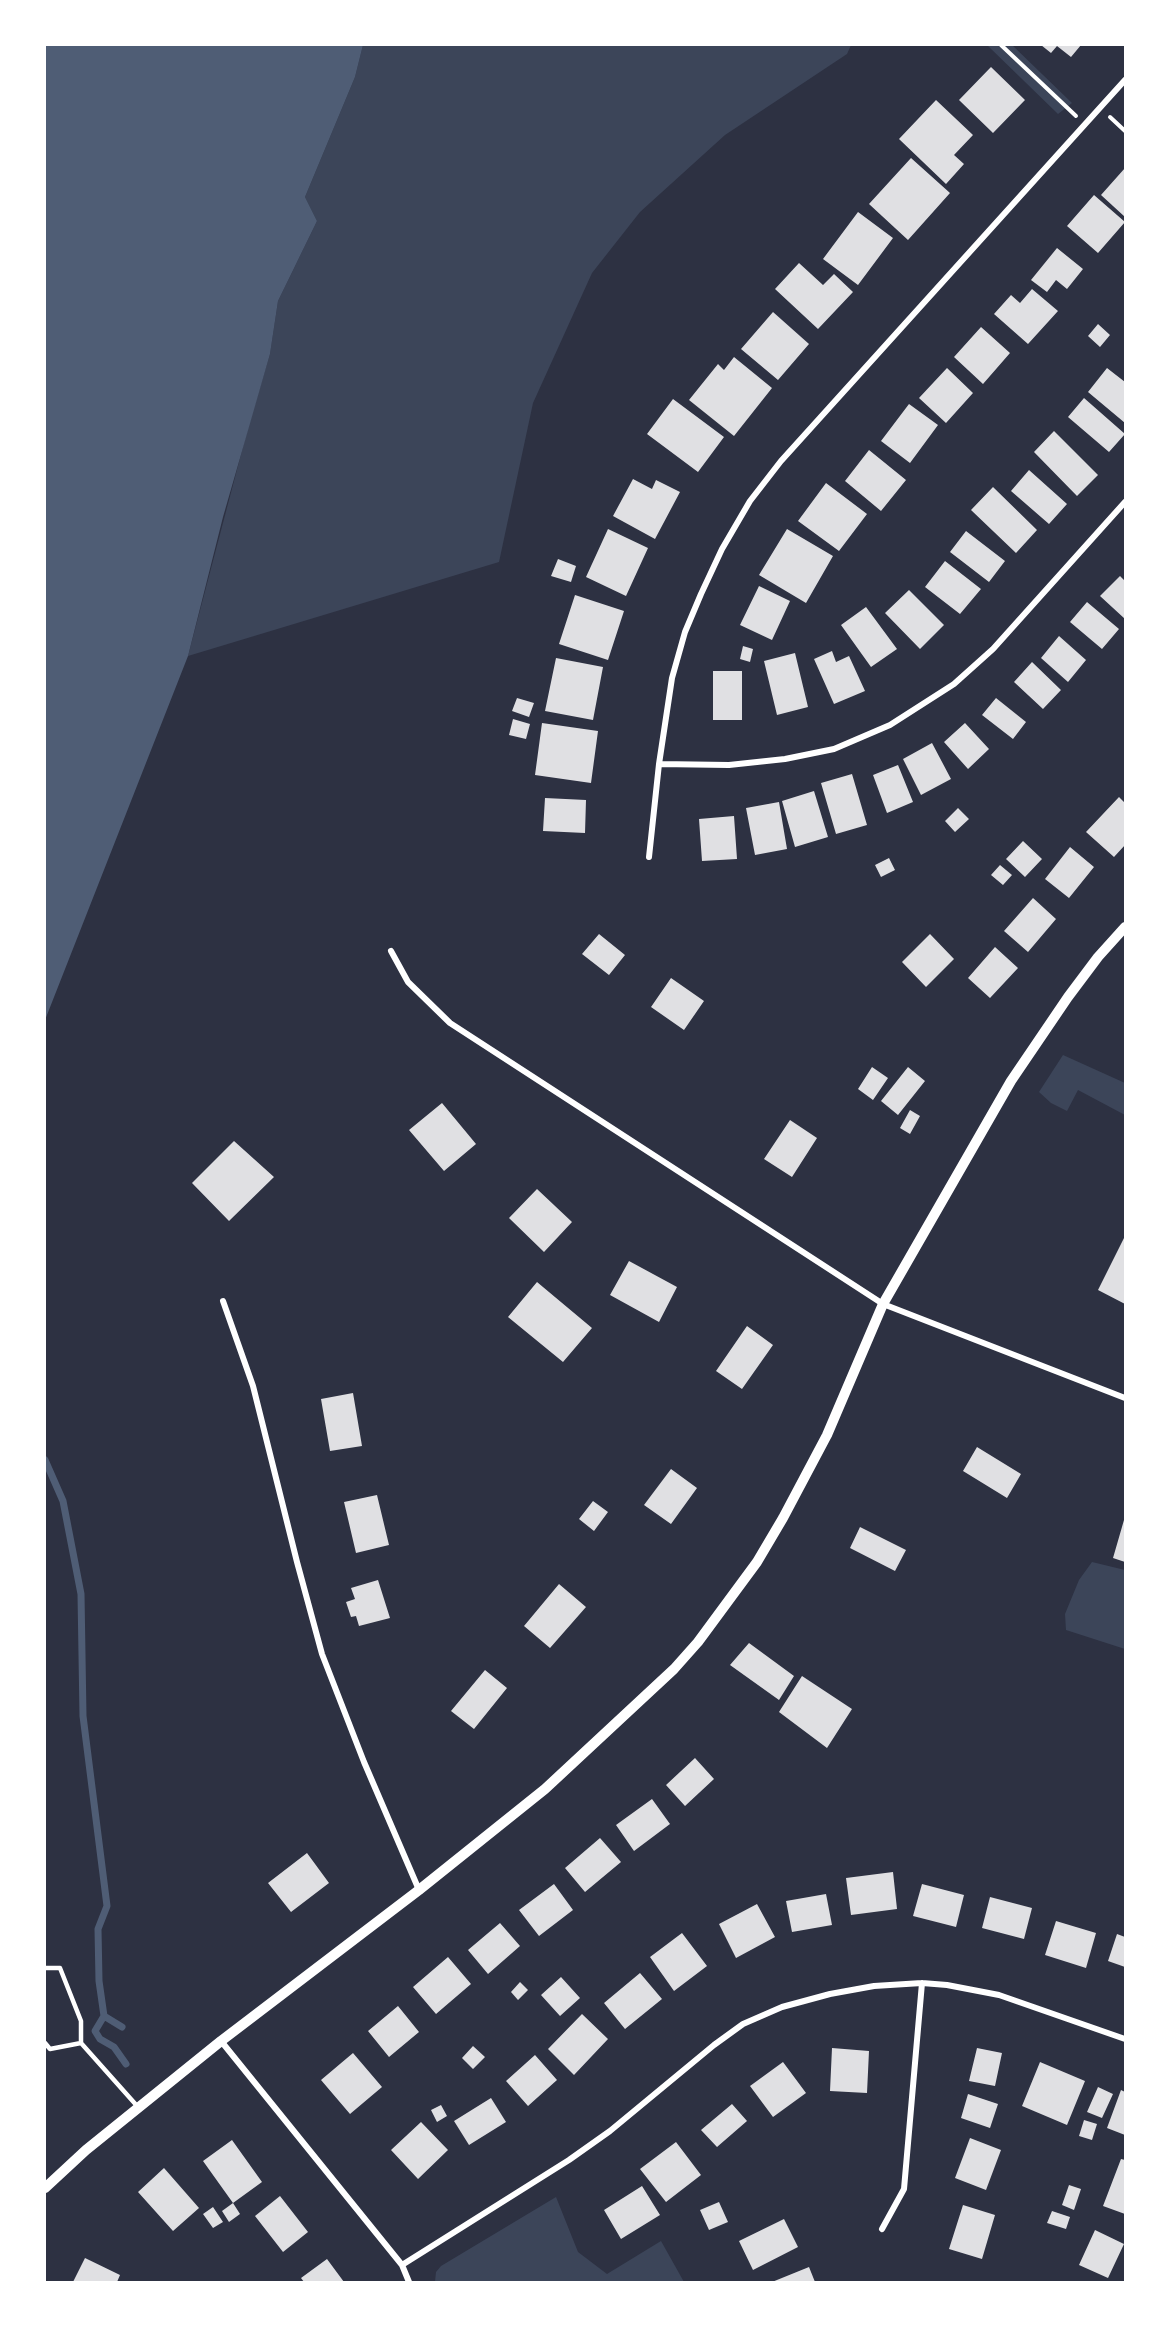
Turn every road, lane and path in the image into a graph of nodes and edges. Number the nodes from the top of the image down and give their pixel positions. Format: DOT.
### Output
graph roads {
  1 [pos="1001,45"];
  2 [pos="1125,80"];
  3 [pos="1100,108"];
  4 [pos="1085,125"];
  5 [pos="1125,131"];
  6 [pos="1125,502"];
  7 [pos="658,764"];
  8 [pos="649,856"];
  9 [pos="1125,927"];
  10 [pos="391,951"];
  11 [pos="223,1301"];
  12 [pos="883,1304"];
  13 [pos="1125,1398"];
  14 [pos="419,1890"];
  15 [pos="45,1968"];
  16 [pos="922,1983"];
  17 [pos="1125,2039"];
  18 [pos="221,2042"];
  19 [pos="45,2043"];
  20 [pos="81,2043"];
  21 [pos="139,2108"];
  22 [pos="46,2184"];
  23 [pos="882,2229"];
  24 [pos="402,2265"];
  25 [pos="410,2282"];
  1 -- 4 [label="path"];
  2 -- 3 [label="street"];
  3 -- 4 [label="street"];
  3 -- 5 [label="path"];
  4 -- 7 [label="street"];
  6 -- 7 [label="street"];
  7 -- 8 [label="street"];
  9 -- 12 [label="street"];
  10 -- 12 [label="street"];
  11 -- 14 [label="street"];
  12 -- 13 [label="street"];
  12 -- 14 [label="street"];
  14 -- 18 [label="street"];
  15 -- 20 [label="lane"];
  16 -- 17 [label="street"];
  16 -- 23 [label="street"];
  16 -- 24 [label="street"];
  18 -- 21 [label="street"];
  18 -- 24 [label="street"];
  19 -- 20 [label="lane"];
  20 -- 21 [label="lane"];
  21 -- 22 [label="street"];
  24 -- 25 [label="street"];
}
